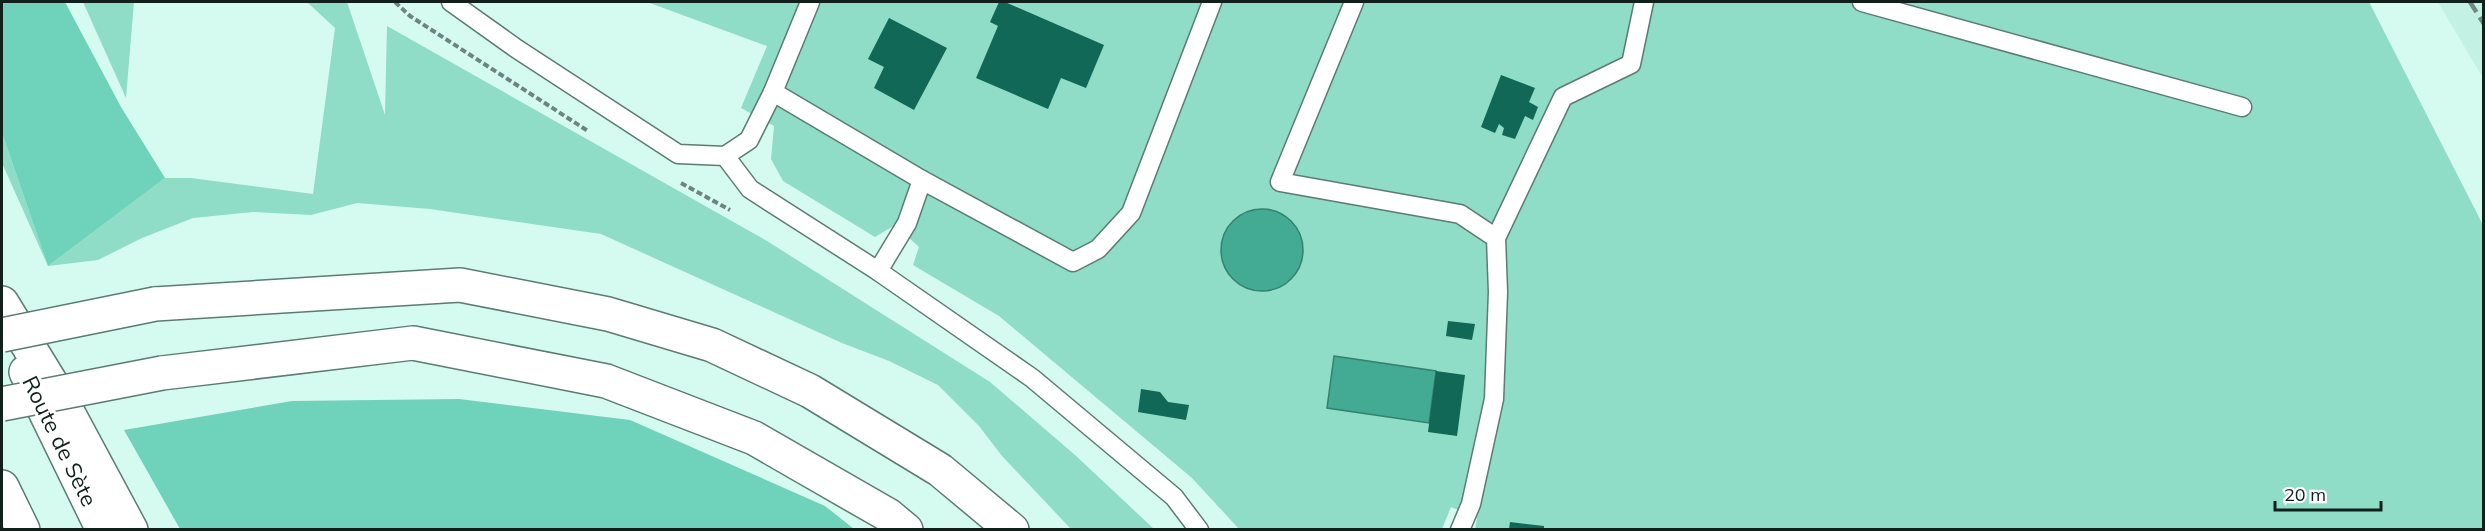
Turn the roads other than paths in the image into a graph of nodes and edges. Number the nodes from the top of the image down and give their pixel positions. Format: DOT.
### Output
graph roads {
  1 [pos="451,2"];
  2 [pos="810,2"];
  3 [pos="1212,2"];
  4 [pos="1354,2"];
  5 [pos="1644,2"];
  6 [pos="1862,2"];
  7 [pos="773,92"];
  8 [pos="2242,106"];
  9 [pos="725,156"];
  10 [pos="922,180"];
  11 [pos="1496,238"];
  12 [pos="878,270"];
  13 [pos="2,303"];
  14 [pos="2,321"];
  15 [pos="2,335"];
  16 [pos="2,404"];
  17 [pos="2,487"];
  18 [pos="23,530"];
  19 [pos="104,530"];
  20 [pos="131,530"];
  21 [pos="906,530"];
  22 [pos="1012,530"];
  23 [pos="1199,530"];
  24 [pos="1460,530"];
  1 -- 9 [label="lane"];
  2 -- 7 [label="lane"];
  3 -- 10 [label="lane"];
  4 -- 11 [label="lane"];
  5 -- 11 [label="lane"];
  6 -- 8 [label="lane"];
  7 -- 9 [label="lane"];
  7 -- 10 [label="lane"];
  9 -- 12 [label="lane"];
  10 -- 12 [label="lane"];
  11 -- 24 [label="lane"];
  12 -- 23 [label="lane"];
  13 -- 20 [label="main road"];
  14 -- 19 [label="main road, Route de Sète"];
  15 -- 22 [label="main road, bridge"];
  16 -- 21 [label="main road, bridge"];
  17 -- 18 [label="main road"];
}
